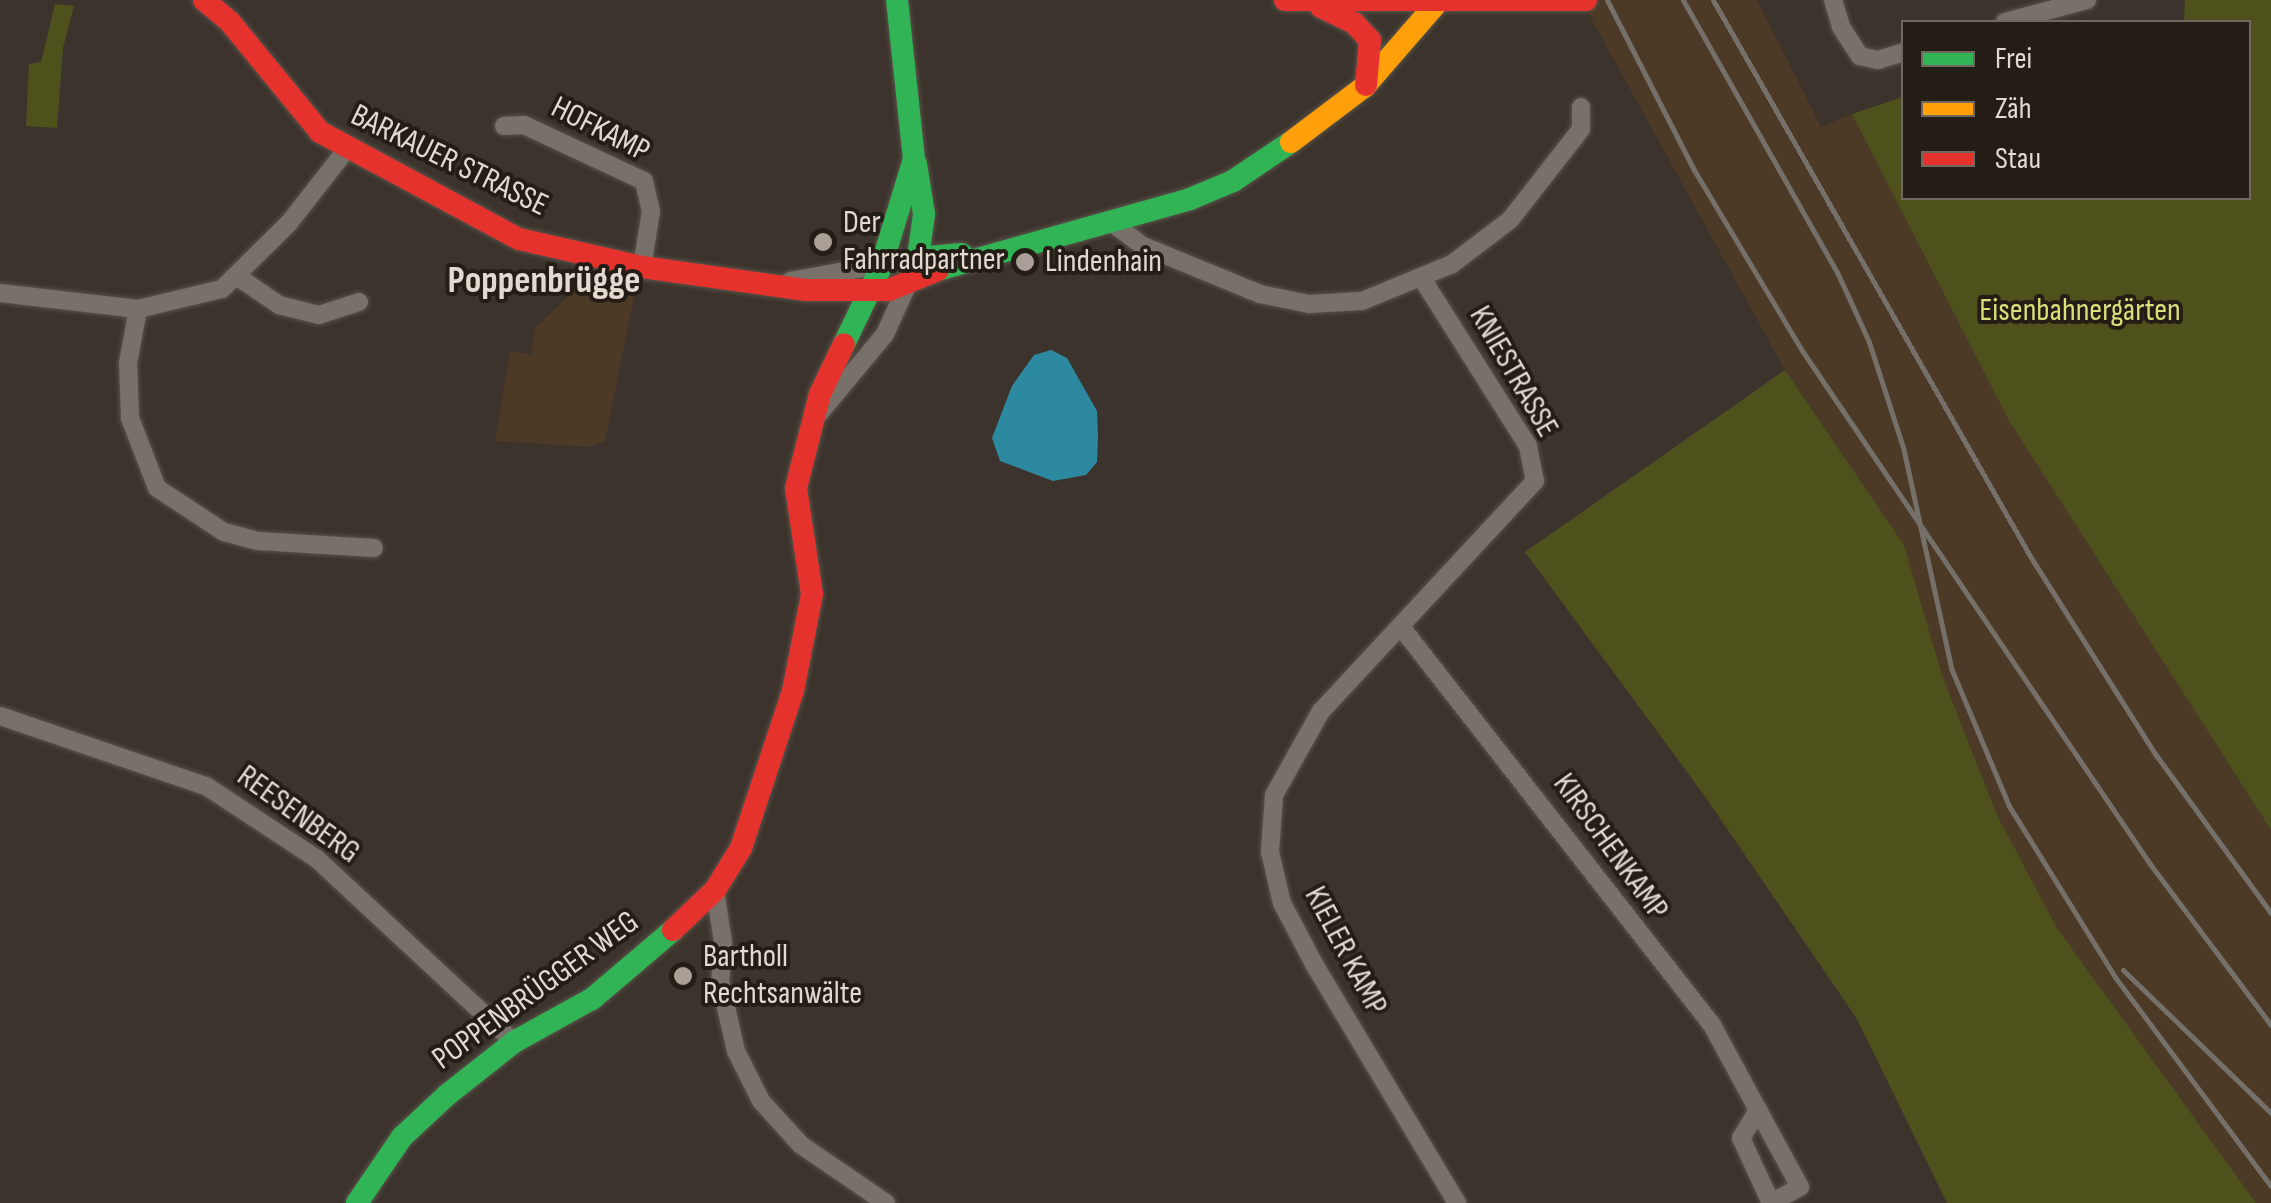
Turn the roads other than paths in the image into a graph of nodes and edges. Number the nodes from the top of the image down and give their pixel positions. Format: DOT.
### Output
graph roads {
  1 [pos="204,0"];
  2 [pos="897,0"];
  3 [pos="1286,0"];
  4 [pos="1834,0"];
  5 [pos="2086,0"];
  6 [pos="1575,1"];
  7 [pos="1310,2"];
  8 [pos="1436,4"];
  9 [pos="2013,20"];
  10 [pos="1901,53"];
  11 [pos="1365,86"];
  12 [pos="1581,107"];
  13 [pos="504,126"];
  14 [pos="346,150"];
  15 [pos="914,159"];
  16 [pos="1111,222"];
  17 [pos="972,256"];
  18 [pos="918,258"];
  19 [pos="642,267"];
  20 [pos="881,267"];
  21 [pos="238,277"];
  22 [pos="1423,280"];
  23 [pos="784,282"];
  24 [pos="909,284"];
  25 [pos="0,293"];
  26 [pos="870,293"];
  27 [pos="359,302"];
  28 [pos="138,309"];
  29 [pos="813,421"];
  30 [pos="374,548"];
  31 [pos="1401,627"];
  32 [pos="0,716"];
  33 [pos="715,890"];
  34 [pos="514,1042"];
  35 [pos="1758,1110"];
  36 [pos="357,1203"];
  37 [pos="886,1203"];
  38 [pos="1457,1203"];
  1 -- 14 [label="street, BARKAUER STRASSE"];
  2 -- 15 [label="street"];
  3 -- 7 [label="street"];
  4 -- 10 [label="street"];
  5 -- 9 [label="street"];
  6 -- 8 [label="street"];
  7 -- 8 [label="street"];
  7 -- 11 [label="street"];
  8 -- 11 [label="street, BARKAUER STRASSE"];
  11 -- 16 [label="street, BARKAUER STRASSE"];
  12 -- 22 [label="street"];
  13 -- 19 [label="street, HOFKAMP"];
  14 -- 19 [label="street, BARKAUER STRASSE"];
  14 -- 21 [label="street"];
  15 -- 18 [label="street"];
  15 -- 20 [label="street, POPPENBRÜGGER WEG"];
  16 -- 17 [label="street, BARKAUER STRASSE"];
  16 -- 22 [label="street"];
  17 -- 18 [label="street, BARKAUER STRASSE"];
  17 -- 24 [label="street, BARKAUER STRASSE"];
  18 -- 20 [label="street, BARKAUER STRASSE"];
  18 -- 24 [label="street, POPPENBRÜGGER WEG"];
  19 -- 23 [label="street, BARKAUER STRASSE"];
  20 -- 23 [label="street, BARKAUER STRASSE"];
  20 -- 26 [label="street, POPPENBRÜGGER WEG"];
  21 -- 27 [label="street"];
  21 -- 28 [label="street"];
  22 -- 31 [label="street, KNIESTRASSE"];
  23 -- 26 [label="street, BARKAUER STRASSE"];
  24 -- 26 [label="street, BARKAUER STRASSE"];
  24 -- 29 [label="street, POPPENBRÜGGER WEG"];
  25 -- 28 [label="street"];
  26 -- 29 [label="street, POPPENBRÜGGER WEG"];
  28 -- 30 [label="street"];
  29 -- 33 [label="street, POPPENBRÜGGER WEG"];
  31 -- 35 [label="street, KIRSCHENKAMP"];
  31 -- 38 [label="street, KIELER KAMP"];
  32 -- 34 [label="street, REESENBERG"];
  33 -- 34 [label="street, POPPENBRÜGGER WEG"];
  33 -- 37 [label="street"];
  34 -- 36 [label="street, POPPENBRÜGGER WEG"];
  35 -- 35 [label="street, KIRSCHENKAMP"];
}
